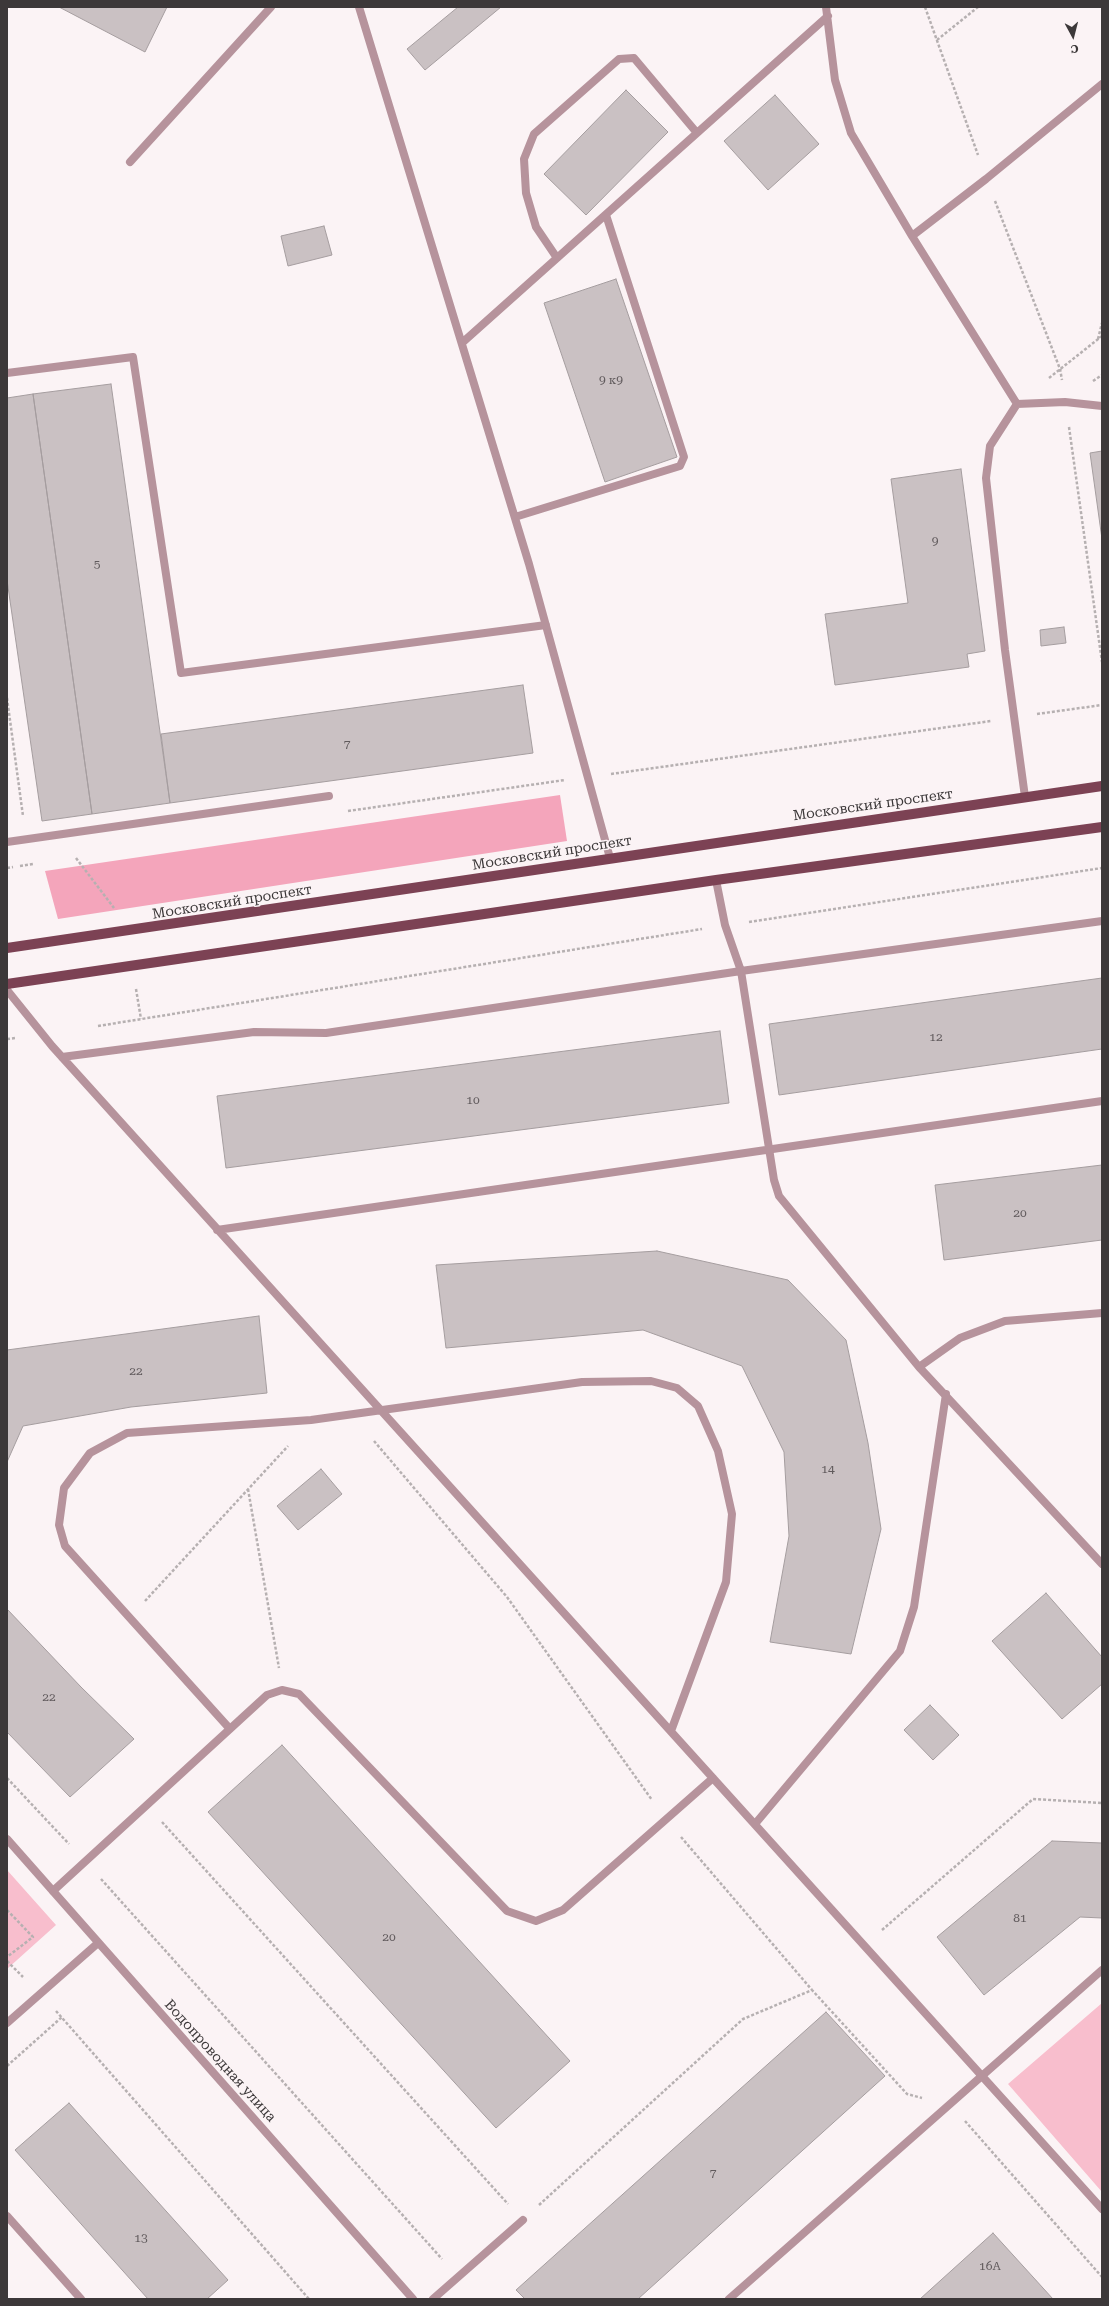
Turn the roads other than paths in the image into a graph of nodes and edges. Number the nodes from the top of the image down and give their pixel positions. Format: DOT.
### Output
graph roads {
  1 [pos="271,7"];
  2 [pos="359,7"];
  3 [pos="826,7"];
  4 [pos="828,16"];
  5 [pos="1102,84"];
  6 [pos="697,133"];
  7 [pos="130,162"];
  8 [pos="606,215"];
  9 [pos="912,236"];
  10 [pos="557,258"];
  11 [pos="463,342"];
  12 [pos="7,374"];
  13 [pos="1017,404"];
  14 [pos="1102,406"];
  15 [pos="515,517"];
  16 [pos="546,626"];
  17 [pos="1102,786"];
  18 [pos="329,796"];
  19 [pos="1025,797"];
  20 [pos="1102,827"];
  21 [pos="7,842"];
  22 [pos="610,858"];
  23 [pos="716,880"];
  24 [pos="1102,921"];
  25 [pos="7,948"];
  26 [pos="741,971"];
  27 [pos="7,984"];
  28 [pos="7,990"];
  29 [pos="62,1057"];
  30 [pos="1102,1101"];
  31 [pos="769,1148"];
  32 [pos="217,1230"];
  33 [pos="1102,1313"];
  34 [pos="919,1367"];
  35 [pos="946,1394"];
  36 [pos="381,1411"];
  37 [pos="1102,1564"];
  38 [pos="230,1729"];
  39 [pos="671,1731"];
  40 [pos="713,1778"];
  41 [pos="755,1824"];
  42 [pos="7,1839"];
  43 [pos="53,1891"];
  44 [pos="98,1943"];
  45 [pos="1102,1970"];
  46 [pos="7,2023"];
  47 [pos="983,2076"];
  48 [pos="1102,2209"];
  49 [pos="7,2216"];
  50 [pos="523,2220"];
  51 [pos="81,2299"];
  52 [pos="413,2299"];
  53 [pos="433,2299"];
  54 [pos="729,2299"];
  1 -- 7 [label="street"];
  2 -- 11 [label="street"];
  3 -- 4 [label="street"];
  4 -- 6 [label="street"];
  4 -- 9 [label="street"];
  5 -- 9 [label="street"];
  6 -- 8 [label="street"];
  6 -- 10 [label="street"];
  8 -- 10 [label="street"];
  8 -- 15 [label="street"];
  9 -- 13 [label="street"];
  10 -- 11 [label="street"];
  11 -- 15 [label="street"];
  12 -- 16 [label="street"];
  13 -- 14 [label="street"];
  13 -- 19 [label="street"];
  15 -- 16 [label="street"];
  16 -- 22 [label="street"];
  17 -- 19 [label="main road, Московский проспект"];
  18 -- 21 [label="street"];
  19 -- 22 [label="main road, Московский проспект"];
  20 -- 23 [label="main road"];
  22 -- 25 [label="main road, Московский проспект"];
  23 -- 26 [label="street"];
  23 -- 27 [label="main road"];
  24 -- 26 [label="street"];
  26 -- 29 [label="street"];
  26 -- 31 [label="street"];
  28 -- 29 [label="street"];
  29 -- 32 [label="street"];
  30 -- 31 [label="street"];
  31 -- 32 [label="street"];
  31 -- 34 [label="street"];
  32 -- 36 [label="street"];
  33 -- 34 [label="street"];
  34 -- 35 [label="street"];
  35 -- 37 [label="street"];
  35 -- 41 [label="street"];
  36 -- 38 [label="street"];
  36 -- 39 [label="street"];
  36 -- 39 [label="street"];
  38 -- 40 [label="street"];
  38 -- 43 [label="street"];
  39 -- 40 [label="street"];
  40 -- 41 [label="street"];
  41 -- 47 [label="street"];
  42 -- 43 [label="street, Водопроводная улица"];
  43 -- 44 [label="street, Водопроводная улица"];
  44 -- 46 [label="street"];
  44 -- 52 [label="street, Водопроводная улица"];
  45 -- 47 [label="street"];
  47 -- 48 [label="street"];
  47 -- 54 [label="street"];
  49 -- 51 [label="street"];
  50 -- 53 [label="street"];
}
